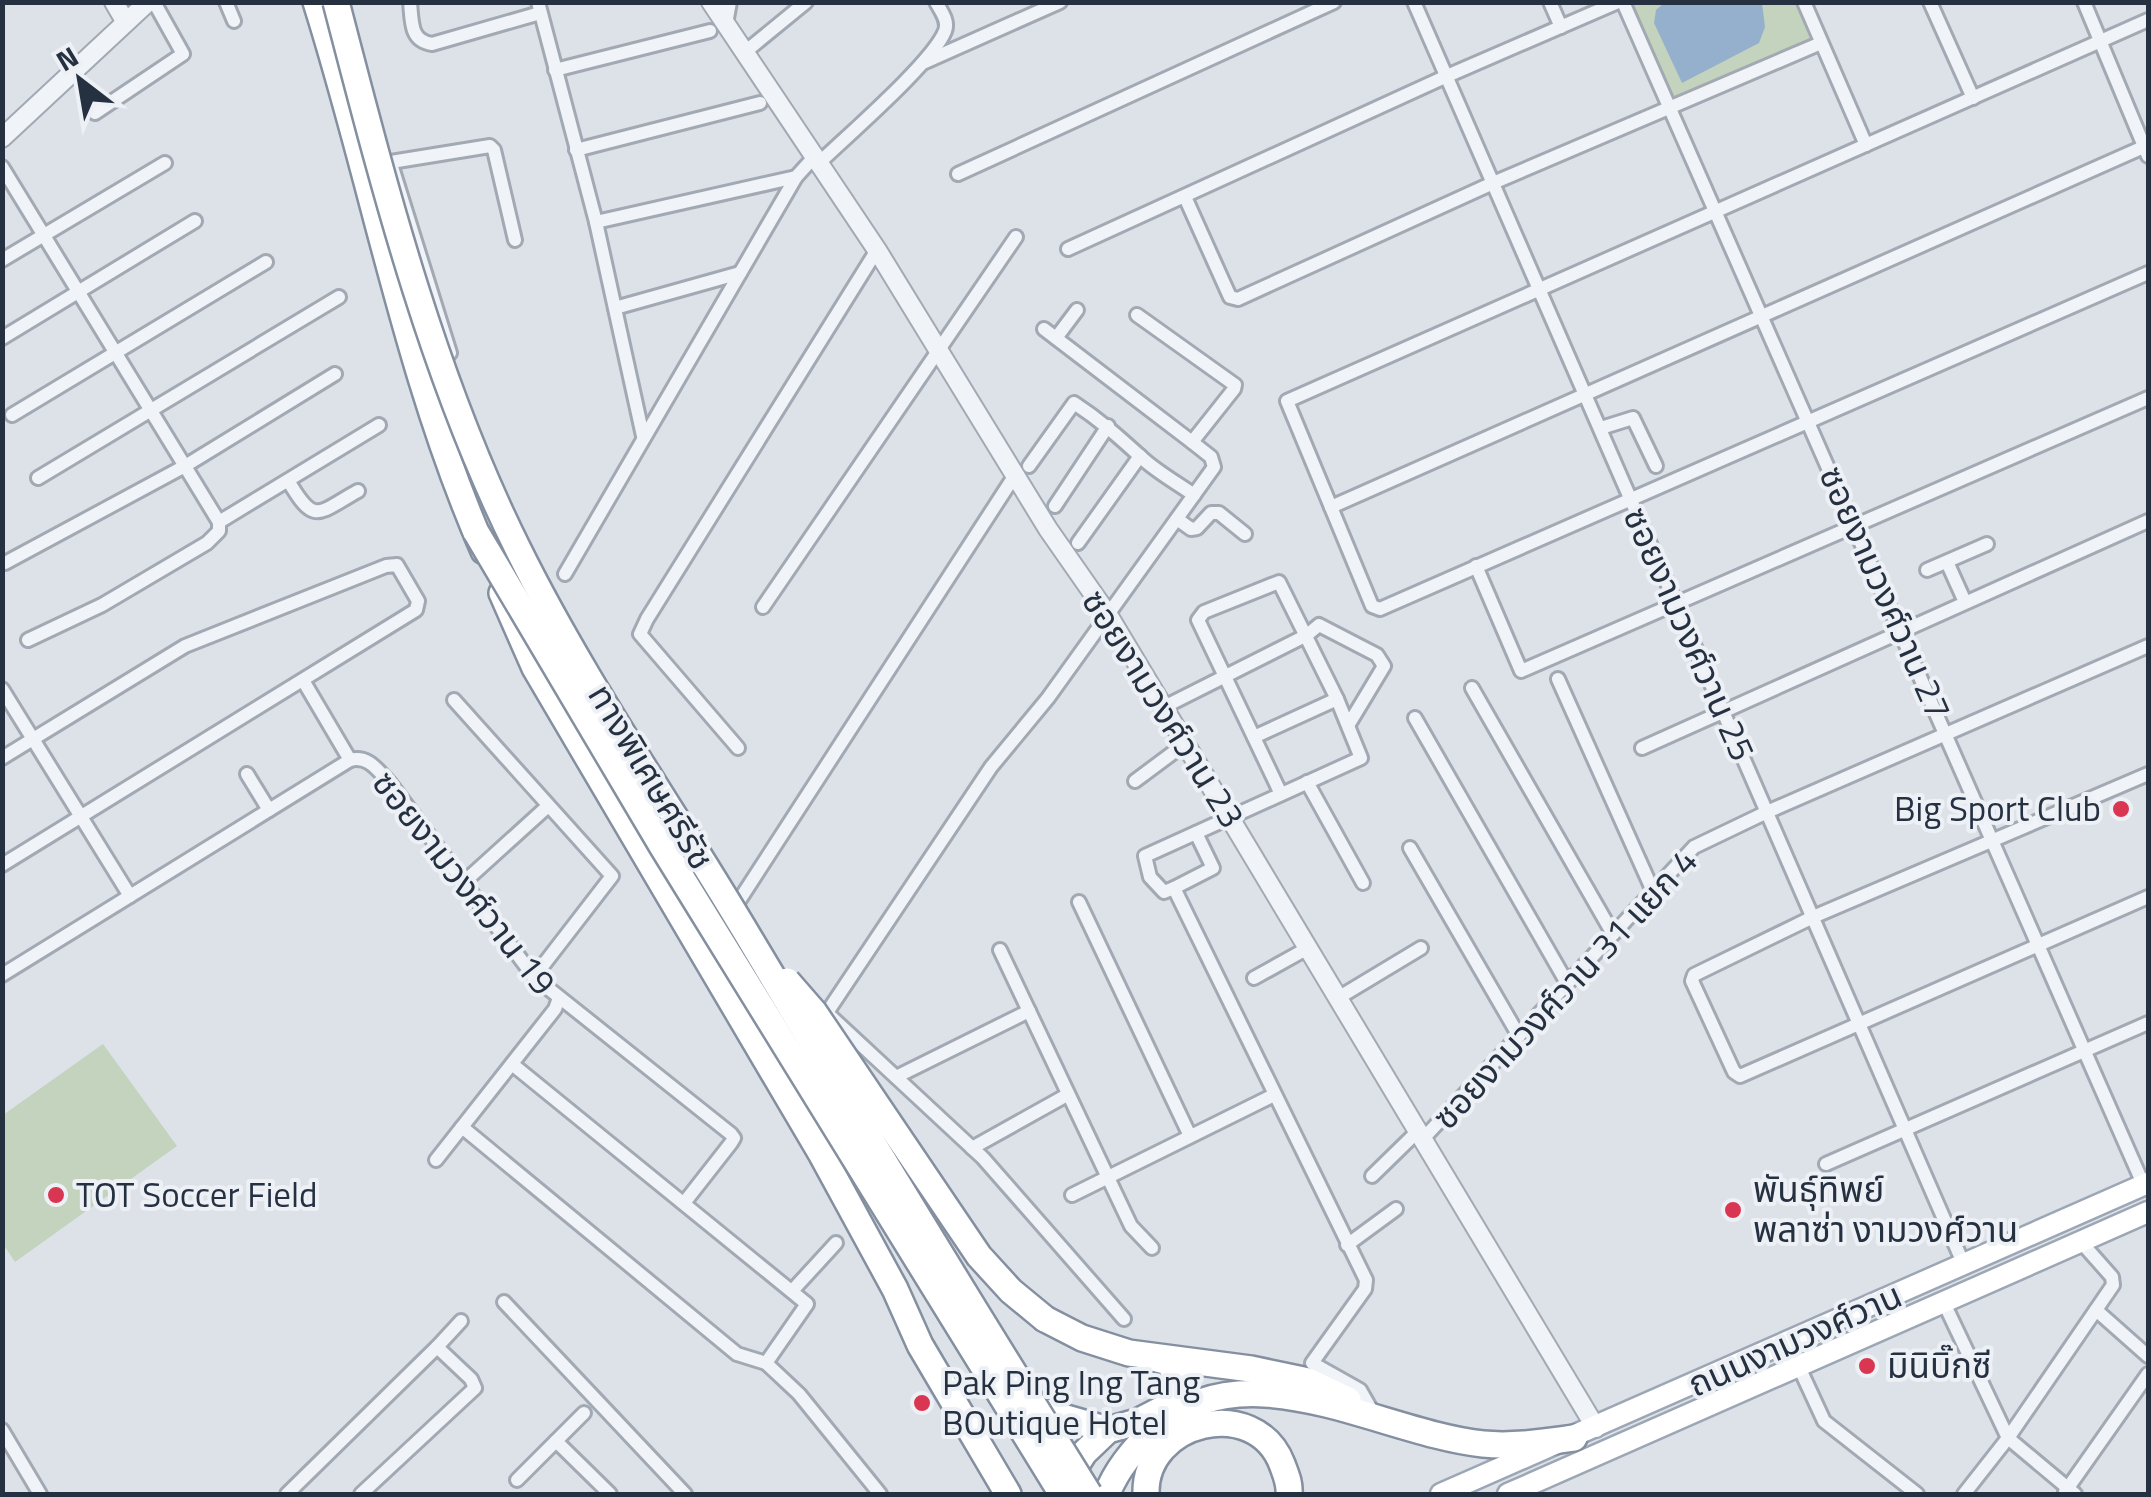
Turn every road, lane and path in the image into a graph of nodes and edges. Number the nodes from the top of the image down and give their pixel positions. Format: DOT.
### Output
graph roads {
  1 [pos="114,2"];
  2 [pos="151,2"];
  3 [pos="226,2"];
  4 [pos="316,2"];
  5 [pos="338,2"];
  6 [pos="410,2"];
  7 [pos="711,2"];
  8 [pos="730,2"];
  9 [pos="806,2"];
  10 [pos="936,2"];
  11 [pos="1334,2"];
  12 [pos="1414,2"];
  13 [pos="1550,2"];
  14 [pos="1620,2"];
  15 [pos="1804,2"];
  16 [pos="1930,2"];
  17 [pos="2084,2"];
  18 [pos="1056,3"];
  19 [pos="539,8"];
  20 [pos="2148,20"];
  21 [pos="125,21"];
  22 [pos="234,21"];
  23 [pos="1561,27"];
  24 [pos="718,28"];
  25 [pos="2100,42"];
  26 [pos="1821,43"];
  27 [pos="745,52"];
  28 [pos="920,64"];
  29 [pos="554,70"];
  30 [pos="1447,76"];
  31 [pos="1973,98"];
  32 [pos="760,103"];
  33 [pos="1670,109"];
  34 [pos="95,113"];
  35 [pos="3,135"];
  36 [pos="1866,145"];
  37 [pos="2147,149"];
  38 [pos="576,150"];
  39 [pos="817,160"];
  40 [pos="391,162"];
  41 [pos="165,163"];
  42 [pos="2,167"];
  43 [pos="958,174"];
  44 [pos="796,177"];
  45 [pos="1493,183"];
  46 [pos="1184,196"];
  47 [pos="1716,212"];
  48 [pos="195,221"];
  49 [pos="596,222"];
  50 [pos="44,234"];
  51 [pos="1016,237"];
  52 [pos="515,240"];
  53 [pos="1068,249"];
  54 [pos="877,250"];
  55 [pos="2,260"];
  56 [pos="266,262"];
  57 [pos="2148,273"];
  58 [pos="740,274"];
  59 [pos="1539,288"];
  60 [pos="80,291"];
  61 [pos="340,297"];
  62 [pos="615,308"];
  63 [pos="1078,310"];
  64 [pos="1137,315"];
  65 [pos="1762,318"];
  66 [pos="2,338"];
  67 [pos="938,348"];
  68 [pos="116,350"];
  69 [pos="336,374"];
  70 [pos="1585,394"];
  71 [pos="2148,398"];
  72 [pos="152,409"];
  73 [pos="12,415"];
  74 [pos="1808,420"];
  75 [pos="379,425"];
  76 [pos="1108,426"];
  77 [pos="1601,428"];
  78 [pos="643,436"];
  79 [pos="1192,442"];
  80 [pos="1140,456"];
  81 [pos="184,466"];
  82 [pos="1656,466"];
  83 [pos="1022,471"];
  84 [pos="38,478"];
  85 [pos="289,482"];
  86 [pos="358,491"];
  87 [pos="1194,495"];
  88 [pos="1630,497"];
  89 [pos="1055,506"];
  90 [pos="1331,507"];
  91 [pos="1176,519"];
  92 [pos="2148,521"];
  93 [pos="219,522"];
  94 [pos="1855,527"];
  95 [pos="476,532"];
  96 [pos="1245,534"];
  97 [pos="1078,543"];
  98 [pos="1986,544"];
  99 [pos="1947,562"];
  100 [pos="5,564"];
  101 [pos="1476,566"];
  102 [pos="1927,570"];
  103 [pos="566,574"];
  104 [pos="1676,602"];
  105 [pos="1965,602"];
  106 [pos="763,607"];
  107 [pos="1108,615"];
  108 [pos="1901,631"];
  109 [pos="1308,635"];
  110 [pos="28,640"];
  111 [pos="2148,646"];
  112 [pos="1223,675"];
  113 [pos="1558,678"];
  114 [pos="304,682"];
  115 [pos="2,688"];
  116 [pos="1472,688"];
  117 [pos="1337,699"];
  118 [pos="454,700"];
  119 [pos="1164,707"];
  120 [pos="1723,710"];
  121 [pos="1415,718"];
  122 [pos="1349,724"];
  123 [pos="1947,734"];
  124 [pos="1254,737"];
  125 [pos="32,741"];
  126 [pos="1186,744"];
  127 [pos="738,748"];
  128 [pos="1642,748"];
  129 [pos="2,758"];
  130 [pos="350,760"];
  131 [pos="248,774"];
  132 [pos="2148,774"];
  133 [pos="1135,781"];
  134 [pos="1307,782"];
  135 [pos="1281,794"];
  136 [pos="548,806"];
  137 [pos="269,810"];
  138 [pos="1767,812"];
  139 [pos="80,816"];
  140 [pos="1231,817"];
  141 [pos="1196,833"];
  142 [pos="1994,841"];
  143 [pos="1410,848"];
  144 [pos="2,865"];
  145 [pos="463,883"];
  146 [pos="1363,883"];
  147 [pos="1174,888"];
  148 [pos="1653,891"];
  149 [pos="130,896"];
  150 [pos="2148,898"];
  151 [pos="1079,902"];
  152 [pos="1813,917"];
  153 [pos="726,920"];
  154 [pos="1613,934"];
  155 [pos="751,940"];
  156 [pos="2041,946"];
  157 [pos="1308,948"];
  158 [pos="1421,948"];
  159 [pos="1000,950"];
  160 [pos="2,975"];
  161 [pos="534,977"];
  162 [pos="1254,978"];
  163 [pos="1567,984"];
  164 [pos="559,998"];
  165 [pos="1338,998"];
  166 [pos="1029,1011"];
  167 [pos="827,1013"];
  168 [pos="1859,1023"];
  169 [pos="2148,1023"];
  170 [pos="1518,1036"];
  171 [pos="801,1049"];
  172 [pos="2087,1050"];
  173 [pos="512,1064"];
  174 [pos="896,1076"];
  175 [pos="1067,1095"];
  176 [pos="1274,1095"];
  177 [pos="462,1128"];
  178 [pos="1906,1129"];
  179 [pos="1190,1136"];
  180 [pos="1419,1136"];
  181 [pos="972,1148"];
  182 [pos="436,1160"];
  183 [pos="1826,1164"];
  184 [pos="1372,1176"];
  185 [pos="1108,1178"];
  186 [pos="2146,1184"];
  187 [pos="1072,1195"];
  188 [pos="684,1202"];
  189 [pos="1396,1209"];
  190 [pos="2148,1212"];
  191 [pos="911,1236"];
  192 [pos="2081,1242"];
  193 [pos="836,1243"];
  194 [pos="1347,1244"];
  195 [pos="1152,1248"];
  196 [pos="872,1250"];
  197 [pos="1964,1264"];
  198 [pos="898,1290"];
  199 [pos="792,1291"];
  200 [pos="504,1302"];
  201 [pos="1944,1302"];
  202 [pos="2096,1310"];
  203 [pos="1124,1318"];
  204 [pos="460,1321"];
  205 [pos="437,1348"];
  206 [pos="1128,1353"];
  207 [pos="2148,1356"];
  208 [pos="766,1364"];
  209 [pos="1798,1367"];
  210 [pos="2148,1374"];
  211 [pos="1016,1404"];
  212 [pos="1372,1410"];
  213 [pos="584,1413"];
  214 [pos="2,1430"];
  215 [pos="1108,1430"];
  216 [pos="1585,1433"];
  217 [pos="1436,1434"];
  218 [pos="2008,1438"];
  219 [pos="556,1440"];
  220 [pos="517,1480"];
  221 [pos="1064,1491"];
  222 [pos="2068,1493"];
  223 [pos="40,1494"];
  224 [pos="287,1494"];
  225 [pos="362,1494"];
  226 [pos="610,1494"];
  227 [pos="685,1494"];
  228 [pos="880,1494"];
  229 [pos="1008,1494"];
  230 [pos="1024,1494"];
  231 [pos="1088,1494"];
  232 [pos="1106,1494"];
  233 [pos="1146,1494"];
  234 [pos="1288,1494"];
  235 [pos="1441,1494"];
  236 [pos="1508,1494"];
  237 [pos="1917,1494"];
  238 [pos="1964,1494"];
  1 -- 21 [label="street"];
  2 -- 21 [label="street"];
  2 -- 34 [label="street"];
  3 -- 22 [label="street"];
  4 -- 95 [label="highway, ทางพิเศษศรีรัช"];
  5 -- 40 [label="street"];
  5 -- 155 [label="highway, ทางพิเศษศรีรัช, bridge"];
  6 -- 19 [label="street"];
  7 -- 24 [label="street, ซอยงามวงศ์วาน 23"];
  8 -- 24 [label="street"];
  9 -- 27 [label="street"];
  10 -- 28 [label="street"];
  11 -- 43 [label="street"];
  12 -- 30 [label="street, ซอยงามวงศ์วาน 25"];
  13 -- 23 [label="street"];
  14 -- 23 [label="street, ซอยงามวงศ์วาน 27"];
  14 -- 33 [label="street, ซอยงามวงศ์วาน 27"];
  15 -- 26 [label="street"];
  16 -- 31 [label="street"];
  17 -- 25 [label="street"];
  18 -- 28 [label="street"];
  19 -- 29 [label="street"];
  20 -- 25 [label="street"];
  21 -- 35 [label="street"];
  23 -- 30 [label="street, ซอยงามวงศ์วาน 27"];
  24 -- 27 [label="street, ซอยงามวงศ์วาน 23"];
  24 -- 29 [label="street"];
  25 -- 31 [label="street"];
  25 -- 37 [label="street"];
  26 -- 33 [label="street"];
  26 -- 36 [label="street"];
  27 -- 39 [label="street, ซอยงามวงศ์วาน 23"];
  28 -- 39 [label="street"];
  29 -- 38 [label="street"];
  30 -- 45 [label="street, ซอยงามวงศ์วาน 25"];
  30 -- 46 [label="street, ซอยงามวงศ์วาน 27"];
  31 -- 36 [label="street"];
  32 -- 38 [label="street"];
  33 -- 45 [label="street"];
  33 -- 47 [label="street, ซอยงามวงศ์วาน 27"];
  36 -- 47 [label="street"];
  37 -- 65 [label="street"];
  38 -- 49 [label="street"];
  39 -- 44 [label="street"];
  39 -- 54 [label="street, ซอยงามวงศ์วาน 23"];
  40 -- 52 [label="street"];
  40 -- 153 [label="street"];
  41 -- 50 [label="street"];
  42 -- 50 [label="street"];
  44 -- 49 [label="street"];
  44 -- 58 [label="street"];
  45 -- 46 [label="street"];
  45 -- 59 [label="street, ซอยงามวงศ์วาน 25"];
  46 -- 53 [label="street, ซอยงามวงศ์วาน 27"];
  47 -- 59 [label="street"];
  47 -- 65 [label="street, ซอยงามวงศ์วาน 27"];
  48 -- 60 [label="street"];
  49 -- 62 [label="street"];
  50 -- 55 [label="street"];
  50 -- 60 [label="street"];
  51 -- 67 [label="street"];
  54 -- 67 [label="street, ซอยงามวงศ์วาน 23"];
  54 -- 127 [label="street"];
  56 -- 68 [label="street"];
  57 -- 74 [label="street"];
  58 -- 62 [label="street"];
  58 -- 78 [label="street"];
  59 -- 70 [label="street, ซอยงามวงศ์วาน 25"];
  59 -- 90 [label="street"];
  60 -- 66 [label="street"];
  60 -- 68 [label="street"];
  61 -- 72 [label="street"];
  62 -- 78 [label="street"];
  63 -- 79 [label="street"];
  64 -- 79 [label="street"];
  65 -- 70 [label="street"];
  65 -- 74 [label="street, ซอยงามวงศ์วาน 27"];
  67 -- 83 [label="street, ซอยงามวงศ์วาน 23"];
  67 -- 106 [label="street"];
  68 -- 72 [label="street"];
  68 -- 73 [label="street"];
  69 -- 81 [label="street"];
  70 -- 77 [label="street, ซอยงามวงศ์วาน 25"];
  70 -- 90 [label="street"];
  71 -- 94 [label="street"];
  72 -- 81 [label="street"];
  72 -- 84 [label="street"];
  74 -- 88 [label="street"];
  74 -- 94 [label="street, ซอยงามวงศ์วาน 27"];
  75 -- 85 [label="street"];
  76 -- 80 [label="street"];
  76 -- 83 [label="street"];
  76 -- 89 [label="street"];
  77 -- 82 [label="street"];
  77 -- 88 [label="street, ซอยงามวงศ์วาน 25"];
  78 -- 103 [label="street"];
  79 -- 87 [label="street"];
  80 -- 87 [label="street"];
  80 -- 97 [label="street"];
  81 -- 93 [label="street"];
  81 -- 100 [label="street"];
  83 -- 107 [label="street, ซอยงามวงศ์วาน 23"];
  83 -- 153 [label="street"];
  85 -- 86 [label="street"];
  85 -- 93 [label="street"];
  87 -- 91 [label="street"];
  88 -- 101 [label="street"];
  88 -- 104 [label="street, ซอยงามวงศ์วาน 25"];
  90 -- 101 [label="street"];
  91 -- 96 [label="street"];
  91 -- 107 [label="street"];
  92 -- 105 [label="street"];
  93 -- 110 [label="street"];
  94 -- 104 [label="street"];
  94 -- 108 [label="street, ซอยงามวงศ์วาน 27"];
  95 -- 196 [label="highway, bridge"];
  95 -- 221 [label="highway, ทางพิเศษศรีรัช, bridge"];
  98 -- 99 [label="street"];
  99 -- 102 [label="street"];
  99 -- 105 [label="street"];
  101 -- 104 [label="street"];
  104 -- 120 [label="street, ซอยงามวงศ์วาน 25"];
  105 -- 108 [label="street"];
  107 -- 119 [label="street, ซอยงามวงศ์วาน 23"];
  107 -- 167 [label="street"];
  108 -- 120 [label="street"];
  108 -- 123 [label="street, ซอยงามวงศ์วาน 27"];
  109 -- 112 [label="street"];
  109 -- 112 [label="street"];
  109 -- 117 [label="street"];
  109 -- 122 [label="street"];
  111 -- 123 [label="street, ซอยงามวงศ์วาน 31 แยก 4"];
  112 -- 119 [label="street"];
  112 -- 124 [label="street"];
  113 -- 148 [label="street"];
  114 -- 125 [label="street"];
  114 -- 130 [label="street"];
  114 -- 139 [label="street"];
  115 -- 125 [label="street"];
  116 -- 154 [label="street"];
  117 -- 122 [label="street"];
  117 -- 124 [label="street"];
  118 -- 136 [label="street"];
  119 -- 126 [label="street, ซอยงามวงศ์วาน 23"];
  120 -- 128 [label="street"];
  120 -- 138 [label="street, ซอยงามวงศ์วาน 25"];
  121 -- 163 [label="street"];
  122 -- 134 [label="street"];
  123 -- 138 [label="street, ซอยงามวงศ์วาน 31 แยก 4"];
  123 -- 142 [label="street, ซอยงามวงศ์วาน 27"];
  124 -- 135 [label="street"];
  125 -- 129 [label="street"];
  125 -- 139 [label="street"];
  126 -- 133 [label="street"];
  126 -- 140 [label="street, ซอยงามวงศ์วาน 23"];
  130 -- 137 [label="street, ซอยงามวงศ์วาน 19"];
  130 -- 145 [label="street, ซอยงามวงศ์วาน 19"];
  131 -- 137 [label="street"];
  132 -- 142 [label="street"];
  134 -- 135 [label="street"];
  134 -- 146 [label="street"];
  135 -- 140 [label="street"];
  136 -- 145 [label="street"];
  136 -- 161 [label="street"];
  137 -- 149 [label="street, ซอยงามวงศ์วาน 19"];
  138 -- 148 [label="street, ซอยงามวงศ์วาน 31 แยก 4"];
  138 -- 152 [label="street, ซอยงามวงศ์วาน 25"];
  139 -- 144 [label="street"];
  139 -- 149 [label="street"];
  140 -- 141 [label="street"];
  140 -- 157 [label="street, ซอยงามวงศ์วาน 23"];
  141 -- 147 [label="street"];
  141 -- 147 [label="street"];
  142 -- 152 [label="street"];
  142 -- 156 [label="street, ซอยงามวงศ์วาน 27"];
  143 -- 170 [label="street"];
  145 -- 161 [label="street, ซอยงามวงศ์วาน 19"];
  147 -- 176 [label="street"];
  148 -- 154 [label="street, ซอยงามวงศ์วาน 31 แยก 4"];
  149 -- 160 [label="street, ซอยงามวงศ์วาน 19"];
  150 -- 156 [label="street"];
  151 -- 179 [label="street"];
  152 -- 168 [label="street, ซอยงามวงศ์วาน 25"];
  152 -- 168 [label="street"];
  153 -- 171 [label="street"];
  154 -- 163 [label="street, ซอยงามวงศ์วาน 31 แยก 4"];
  155 -- 206 [label="highway, bridge"];
  155 -- 231 [label="highway, ทางพิเศษศรีรัช, bridge"];
  156 -- 168 [label="street"];
  156 -- 172 [label="street, ซอยงามวงศ์วาน 27"];
  157 -- 162 [label="street"];
  157 -- 165 [label="street, ซอยงามวงศ์วาน 23"];
  158 -- 165 [label="street"];
  159 -- 166 [label="street"];
  161 -- 164 [label="street, ซอยงามวงศ์วาน 19"];
  163 -- 170 [label="street, ซอยงามวงศ์วาน 31 แยก 4"];
  164 -- 173 [label="street, ซอยงามวงศ์วาน 19"];
  164 -- 188 [label="street"];
  165 -- 180 [label="street, ซอยงามวงศ์วาน 23"];
  166 -- 174 [label="street"];
  166 -- 175 [label="street"];
  167 -- 171 [label="street"];
  167 -- 174 [label="street"];
  168 -- 178 [label="street, ซอยงามวงศ์วาน 25"];
  169 -- 172 [label="street"];
  170 -- 180 [label="street, ซอยงามวงศ์วาน 31 แยก 4"];
  171 -- 191 [label="street"];
  172 -- 178 [label="street"];
  172 -- 186 [label="street, ซอยงามวงศ์วาน 27"];
  173 -- 177 [label="street, ซอยงามวงศ์วาน 19"];
  173 -- 188 [label="street"];
  174 -- 181 [label="street"];
  175 -- 181 [label="street"];
  175 -- 185 [label="street"];
  176 -- 179 [label="street"];
  176 -- 194 [label="street"];
  177 -- 182 [label="street, ซอยงามวงศ์วาน 19"];
  177 -- 208 [label="street"];
  178 -- 183 [label="street"];
  178 -- 197 [label="street, ซอยงามวงศ์วาน 25"];
  179 -- 185 [label="street"];
  180 -- 184 [label="street, ซอยงามวงศ์วาน 31 แยก 4"];
  180 -- 216 [label="street, ซอยงามวงศ์วาน 23"];
  181 -- 203 [label="street"];
  185 -- 187 [label="street"];
  185 -- 195 [label="street"];
  186 -- 197 [label="main road, ถนนงามวงศ์วาน"];
  188 -- 199 [label="street"];
  189 -- 194 [label="street"];
  190 -- 192 [label="main road, ถนนงามวงศ์วาน"];
  191 -- 196 [label="highway"];
  191 -- 198 [label="highway"];
  191 -- 211 [label="street"];
  192 -- 201 [label="main road, ถนนงามวงศ์วาน"];
  192 -- 202 [label="street"];
  193 -- 199 [label="street"];
  194 -- 212 [label="street"];
  196 -- 198 [label="highway"];
  197 -- 216 [label="main road, ถนนงามวงศ์วาน"];
  198 -- 229 [label="highway"];
  198 -- 230 [label="highway"];
  199 -- 208 [label="street"];
  200 -- 227 [label="street"];
  201 -- 209 [label="main road, ถนนงามวงศ์วาน"];
  201 -- 218 [label="street"];
  202 -- 207 [label="street"];
  202 -- 218 [label="street"];
  204 -- 205 [label="street"];
  205 -- 224 [label="street"];
  205 -- 225 [label="street"];
  206 -- 212 [label="highway"];
  206 -- 215 [label="highway"];
  208 -- 228 [label="street"];
  209 -- 236 [label="main road, ถนนงามวงศ์วาน"];
  209 -- 237 [label="street"];
  210 -- 222 [label="street"];
  211 -- 215 [label="highway"];
  211 -- 221 [label="street"];
  212 -- 217 [label="highway"];
  213 -- 219 [label="street"];
  214 -- 223 [label="street"];
  215 -- 221 [label="highway"];
  216 -- 217 [label="highway"];
  216 -- 235 [label="main road, ถนนงามวงศ์วาน"];
  217 -- 232 [label="highway"];
  218 -- 222 [label="street"];
  218 -- 238 [label="street"];
  219 -- 220 [label="street"];
  219 -- 226 [label="street"];
  233 -- 234 [label="highway"];
}
